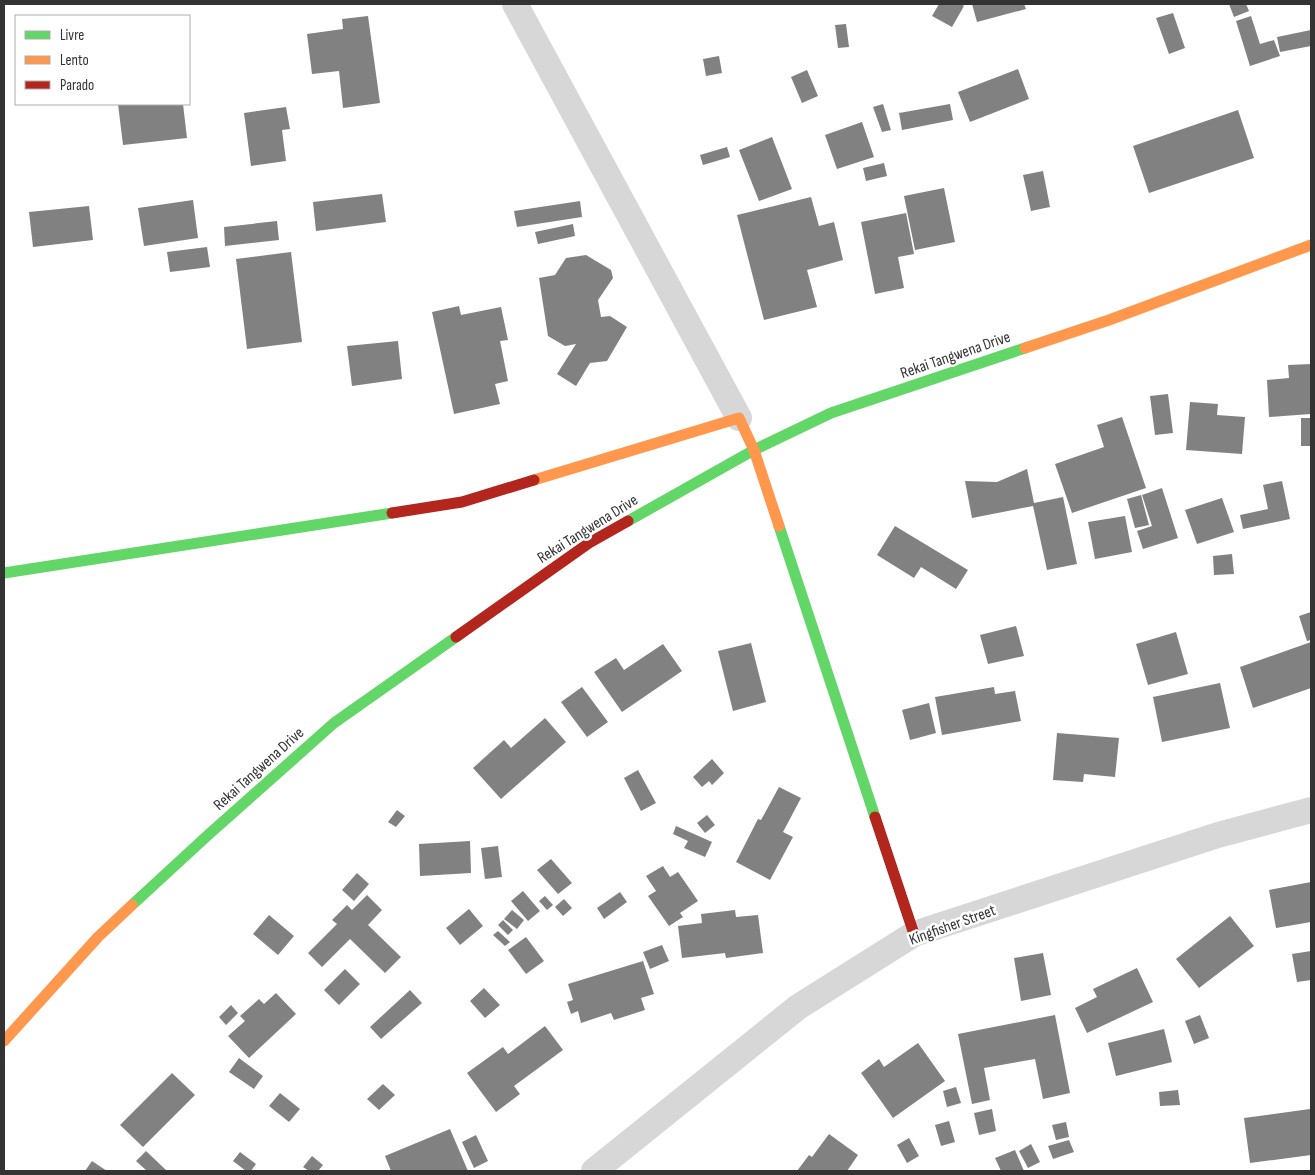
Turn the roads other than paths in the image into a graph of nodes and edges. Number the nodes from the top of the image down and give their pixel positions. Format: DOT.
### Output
graph roads {
  1 [pos="515,4"];
  2 [pos="1311,245"];
  3 [pos="739,418"];
  4 [pos="754,450"];
  5 [pos="4,573"];
  6 [pos="1311,810"];
  7 [pos="914,934"];
  8 [pos="4,1041"];
  9 [pos="594,1171"];
  1 -- 3 [label="street"];
  2 -- 4 [label="street, Rekai Tangwena Drive"];
  3 -- 4 [label="street"];
  3 -- 5 [label="street"];
  4 -- 7 [label="street"];
  4 -- 8 [label="street, Rekai Tangwena Drive"];
  6 -- 7 [label="street, Kingfisher Street"];
  7 -- 9 [label="street, Kingfisher Street"];
}
